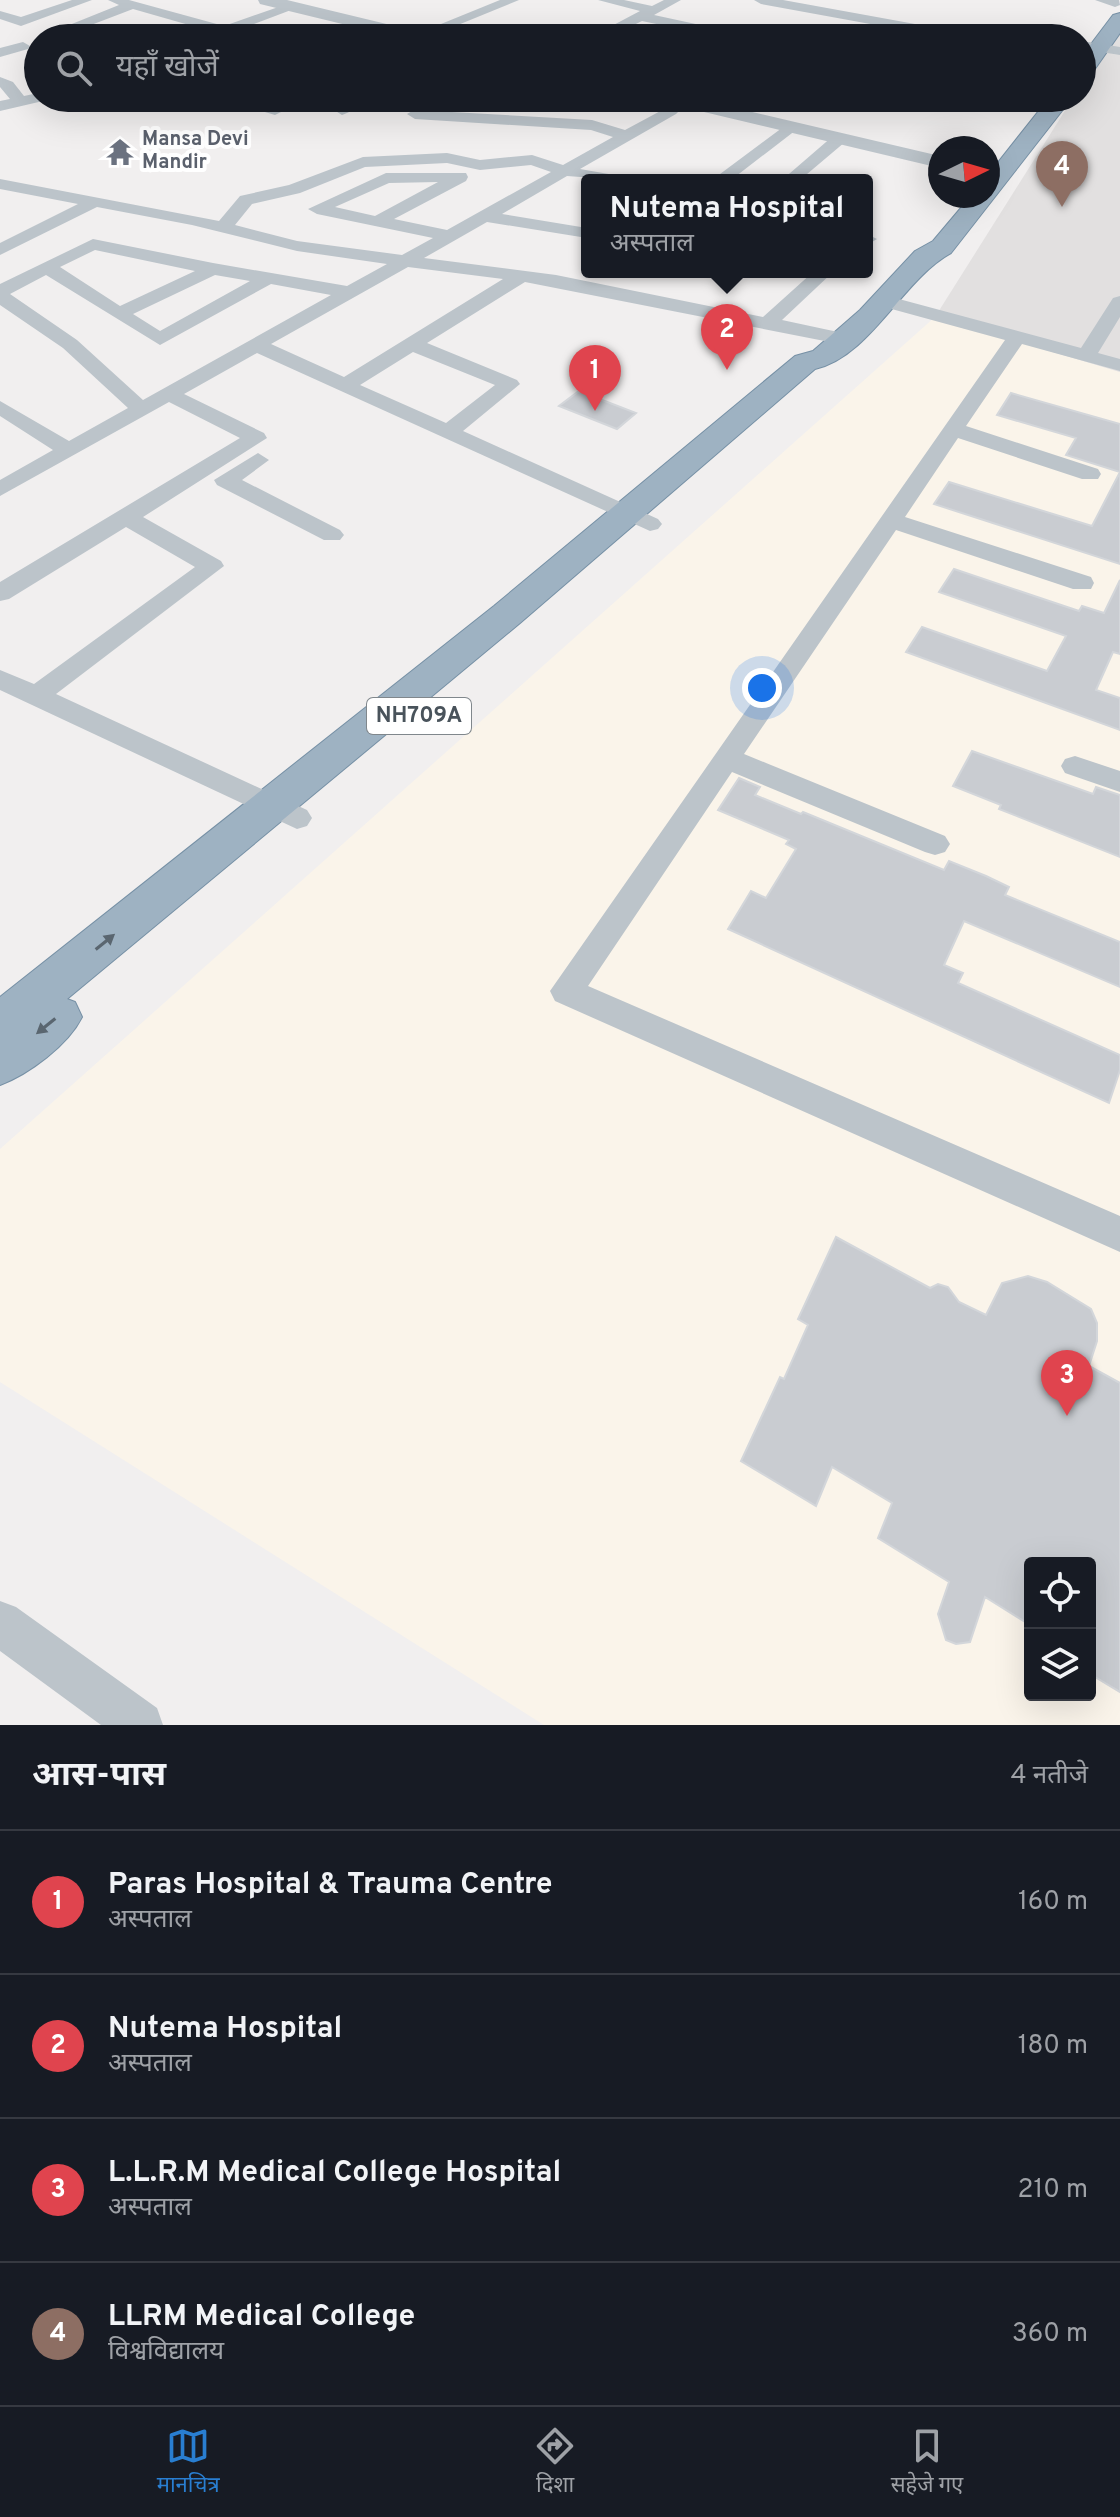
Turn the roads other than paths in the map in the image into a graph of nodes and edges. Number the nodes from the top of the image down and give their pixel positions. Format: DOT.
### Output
graph roads {
  1 [pos="85,0"];
  2 [pos="115,0"];
  3 [pos="266,0"];
  4 [pos="512,0"];
  5 [pos="605,0"];
  6 [pos="674,0"];
  7 [pos="761,0"];
  8 [pos="840,0"];
  9 [pos="132,5"];
  10 [pos="1114,5"];
  11 [pos="292,7"];
  12 [pos="654,10"];
  13 [pos="821,11"];
  14 [pos="640,16"];
  15 [pos="2,18"];
  16 [pos="874,21"];
  17 [pos="81,24"];
  18 [pos="200,24"];
  19 [pos="245,24"];
  20 [pos="364,24"];
  21 [pos="452,24"];
  22 [pos="624,24"];
  23 [pos="677,24"];
  24 [pos="868,24"];
  25 [pos="891,24"];
  26 [pos="1096,45"];
  27 [pos="23,46"];
  28 [pos="0,53"];
  29 [pos="0,81"];
  30 [pos="24,101"];
  31 [pos="20,102"];
  32 [pos="0,106"];
  33 [pos="419,112"];
  34 [pos="489,112"];
  35 [pos="669,112"];
  36 [pos="725,112"];
  37 [pos="1035,112"];
  38 [pos="1049,112"];
  39 [pos="478,118"];
  40 [pos="790,127"];
  41 [pos="627,136"];
  42 [pos="839,139"];
  43 [pos="928,159"];
  44 [pos="1000,165"];
  45 [pos="1000,168"];
  46 [pos="565,171"];
  47 [pos="581,174"];
  48 [pos="728,174"];
  49 [pos="797,174"];
  50 [pos="0,184"];
  51 [pos="94,202"];
  52 [pos="952,208"];
  53 [pos="970,208"];
  54 [pos="485,216"];
  55 [pos="378,221"];
  56 [pos="223,228"];
  57 [pos="581,232"];
  58 [pos="450,236"];
  59 [pos="0,250"];
  60 [pos="924,257"];
  61 [pos="406,261"];
  62 [pos="47,267"];
  63 [pos="213,269"];
  64 [pos="522,276"];
  65 [pos="268,278"];
  66 [pos="814,278"];
  67 [pos="350,292"];
  68 [pos="0,294"];
  69 [pos="884,301"];
  70 [pos="1120,302"];
  71 [pos="119,314"];
  72 [pos="769,322"];
  73 [pos="1016,338"];
  74 [pos="411,344"];
  75 [pos="256,345"];
  76 [pos="834,348"];
  77 [pos="1086,356"];
  78 [pos="1120,365"];
  79 [pos="345,385"];
  80 [pos="169,394"];
  81 [pos="0,407"];
  82 [pos="142,410"];
  83 [pos="953,429"];
  84 [pos="450,431"];
  85 [pos="241,448"];
  86 [pos="69,451"];
  87 [pos="1090,474"];
  88 [pos="0,489"];
  89 [pos="126,517"];
  90 [pos="640,519"];
  91 [pos="890,520"];
  92 [pos="332,535"];
  93 [pos="1082,583"];
  94 [pos="0,593"];
  95 [pos="0,679"];
  96 [pos="36,696"];
  97 [pos="726,758"];
  98 [pos="1075,766"];
  99 [pos="1120,782"];
  100 [pos="285,812"];
  101 [pos="935,844"];
  102 [pos="0,1025"];
  103 [pos="0,1063"];
  104 [pos="1120,1234"];
  105 [pos="0,1623"];
  106 [pos="140,1725"];
  1 -- 15 [label="street"];
  2 -- 9 [label="street"];
  3 -- 11 [label="street"];
  4 -- 21 [label="street"];
  5 -- 12 [label="street"];
  6 -- 12 [label="street"];
  7 -- 13 [label="street"];
  8 -- 13 [label="street"];
  9 -- 17 [label="street"];
  9 -- 18 [label="street"];
  10 -- 26 [label="highway"];
  11 -- 19 [label="street"];
  11 -- 20 [label="street"];
  12 -- 14 [label="street"];
  13 -- 16 [label="street"];
  14 -- 22 [label="street"];
  14 -- 23 [label="street"];
  16 -- 24 [label="street"];
  16 -- 25 [label="street"];
  27 -- 28 [label="street"];
  29 -- 31 [label="street"];
  30 -- 31 [label="street"];
  31 -- 32 [label="street"];
  33 -- 39 [label="street"];
  34 -- 39 [label="street"];
  35 -- 41 [label="street"];
  36 -- 40 [label="street"];
  37 -- 44 [label="highway, NH709A"];
  38 -- 45 [label="highway, NH709A"];
  39 -- 41 [label="street"];
  40 -- 42 [label="street"];
  40 -- 48 [label="street"];
  41 -- 46 [label="street"];
  42 -- 43 [label="street"];
  42 -- 49 [label="street"];
  46 -- 47 [label="street"];
  46 -- 54 [label="street"];
  46 -- 56 [label="street"];
  50 -- 51 [label="street"];
  51 -- 56 [label="street"];
  51 -- 59 [label="street"];
  52 -- 60 [label="highway, NH709A"];
  53 -- 60 [label="highway, NH709A"];
  54 -- 57 [label="street"];
  54 -- 58 [label="street"];
  55 -- 55 [label="street"];
  55 -- 58 [label="street"];
  56 -- 61 [label="street"];
  58 -- 61 [label="street"];
  60 -- 69 [label="highway, NH709A"];
  61 -- 64 [label="street"];
  61 -- 67 [label="street"];
  62 -- 63 [label="street"];
  62 -- 68 [label="street"];
  62 -- 71 [label="street"];
  63 -- 65 [label="street"];
  63 -- 71 [label="street"];
  64 -- 72 [label="street"];
  64 -- 74 [label="street"];
  65 -- 67 [label="street"];
  65 -- 71 [label="street"];
  66 -- 72 [label="street"];
  67 -- 75 [label="street"];
  68 -- 82 [label="street"];
  69 -- 73 [label="street"];
  69 -- 76 [label="highway, NH709A"];
  70 -- 77 [label="street"];
  72 -- 76 [label="street"];
  73 -- 77 [label="street"];
  73 -- 83 [label="street"];
  74 -- 79 [label="street"];
  74 -- 84 [label="street"];
  75 -- 79 [label="street"];
  75 -- 80 [label="street"];
  76 -- 90 [label="highway, NH709A"];
  77 -- 78 [label="street"];
  79 -- 84 [label="street"];
  80 -- 82 [label="street"];
  80 -- 85 [label="street"];
  81 -- 86 [label="street"];
  82 -- 86 [label="street"];
  83 -- 87 [label="street"];
  83 -- 91 [label="street"];
  84 -- 90 [label="street"];
  85 -- 89 [label="street"];
  85 -- 92 [label="street"];
  86 -- 88 [label="street"];
  89 -- 94 [label="street"];
  89 -- 96 [label="street"];
  90 -- 100 [label="highway, NH709A"];
  91 -- 93 [label="street"];
  91 -- 97 [label="street"];
  95 -- 96 [label="street"];
  96 -- 100 [label="street"];
  97 -- 101 [label="street"];
  97 -- 104 [label="street"];
  98 -- 99 [label="street"];
  102 -- 100 [label="highway, NH709A, one-way"];
  100 -- 103 [label="highway, NH709A, one-way"];
  105 -- 106 [label="street"];
}
